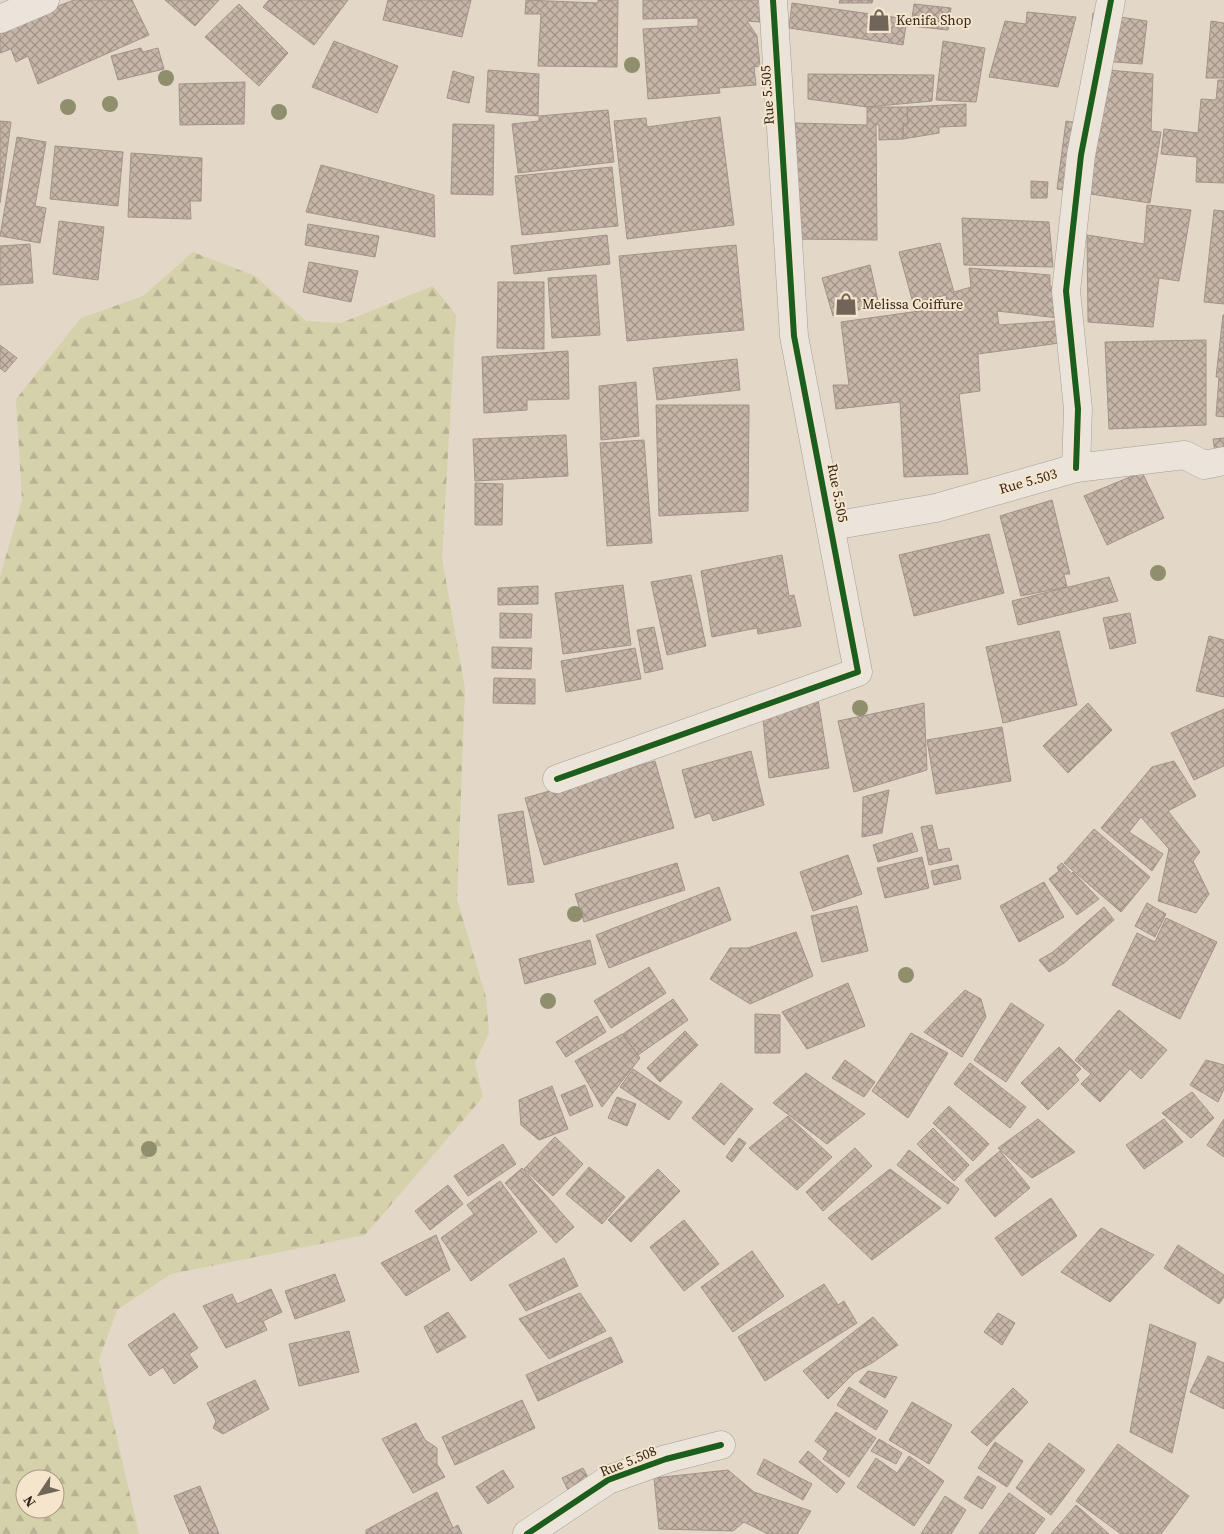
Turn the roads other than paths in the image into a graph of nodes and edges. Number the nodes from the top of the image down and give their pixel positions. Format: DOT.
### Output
graph roads {
  1 [pos="46,0"];
  2 [pos="773,0"];
  3 [pos="1111,0"];
  4 [pos="0,19"];
  5 [pos="1224,462"];
  6 [pos="1076,468"];
  7 [pos="832,526"];
  8 [pos="557,779"];
  9 [pos="721,1445"];
  10 [pos="527,1534"];
  1 -- 4 [label="street"];
  2 -- 7 [label="street, Rue 5.505"];
  3 -- 6 [label="street"];
  5 -- 6 [label="street, Rue 5.503"];
  6 -- 7 [label="street, Rue 5.503"];
  7 -- 8 [label="street, Rue 5.505"];
  9 -- 10 [label="street, Rue 5.508"];
}
